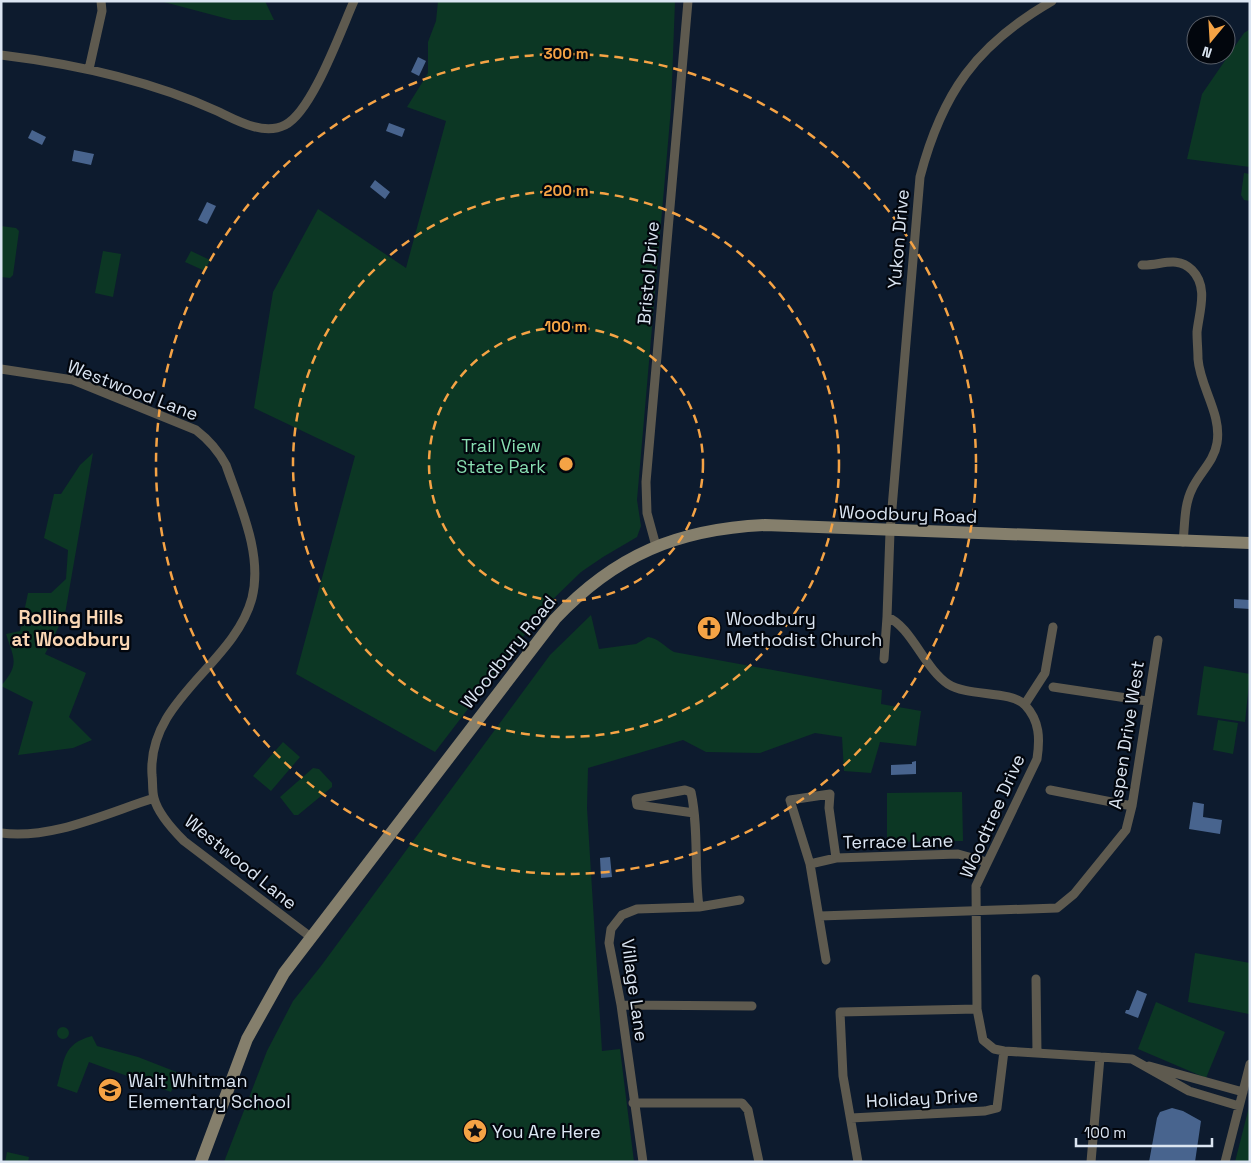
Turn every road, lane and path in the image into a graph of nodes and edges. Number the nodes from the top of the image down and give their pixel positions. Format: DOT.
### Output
graph roads {
  1 [pos="101,1"];
  2 [pos="354,1"];
  3 [pos="688,1"];
  4 [pos="1052,1"];
  5 [pos="1,55"];
  6 [pos="89,69"];
  7 [pos="1142,265"];
  8 [pos="1,369"];
  9 [pos="890,532"];
  10 [pos="1183,542"];
  11 [pos="1250,543"];
  12 [pos="656,546"];
  13 [pos="887,617"];
  14 [pos="1053,627"];
  15 [pos="1158,640"];
  16 [pos="884,658"];
  17 [pos="1053,687"];
  18 [pos="1147,701"];
  19 [pos="1025,704"];
  20 [pos="1050,790"];
  21 [pos="154,798"];
  22 [pos="1132,806"];
  23 [pos="694,813"];
  24 [pos="1,833"];
  25 [pos="836,858"];
  26 [pos="987,862"];
  27 [pos="810,864"];
  28 [pos="740,900"];
  29 [pos="699,906"];
  30 [pos="975,910"];
  31 [pos="820,916"];
  32 [pos="312,938"];
  33 [pos="826,960"];
  34 [pos="1036,979"];
  35 [pos="621,1005"];
  36 [pos="752,1006"];
  37 [pos="977,1009"];
  38 [pos="1004,1051"];
  39 [pos="1037,1053"];
  40 [pos="1100,1056"];
  41 [pos="1144,1064"];
  42 [pos="1250,1064"];
  43 [pos="1243,1092"];
  44 [pos="633,1103"];
  45 [pos="1239,1106"];
  46 [pos="851,1118"];
  47 [pos="201,1162"];
  48 [pos="643,1162"];
  49 [pos="759,1162"];
  50 [pos="858,1162"];
  51 [pos="1091,1162"];
  52 [pos="1225,1162"];
  1 -- 6 [label="street"];
  2 -- 6 [label="street"];
  3 -- 12 [label="street, Bristol Drive"];
  4 -- 9 [label="street, Yukon Drive"];
  5 -- 6 [label="street"];
  7 -- 10 [label="street"];
  8 -- 21 [label="street, Westwood Lane"];
  9 -- 10 [label="main road, Woodbury Road"];
  9 -- 12 [label="main road, Woodbury Road"];
  9 -- 13 [label="street"];
  10 -- 11 [label="main road, Woodbury Road"];
  12 -- 32 [label="main road, Woodbury Road"];
  13 -- 16 [label="street"];
  13 -- 19 [label="street"];
  14 -- 19 [label="street"];
  15 -- 18 [label="street, Aspen Drive West"];
  17 -- 18 [label="street"];
  18 -- 22 [label="street, Aspen Drive West"];
  19 -- 26 [label="street, Woodtree Drive"];
  20 -- 22 [label="street"];
  21 -- 24 [label="street"];
  21 -- 32 [label="street, Westwood Lane"];
  22 -- 30 [label="street, Aspen Drive West"];
  23 -- 23 [label="street"];
  23 -- 29 [label="street"];
  25 -- 26 [label="street, Terrace Lane"];
  25 -- 27 [label="street, Terrace Lane"];
  25 -- 27 [label="street"];
  26 -- 30 [label="street, Woodtree Drive"];
  27 -- 31 [label="street"];
  28 -- 29 [label="street, Village Lane"];
  29 -- 35 [label="street, Village Lane"];
  30 -- 31 [label="street, Aspen Drive West"];
  30 -- 37 [label="street, Woodtree Drive"];
  31 -- 33 [label="street"];
  32 -- 47 [label="main road, Woodbury Road"];
  34 -- 39 [label="street"];
  35 -- 36 [label="street"];
  35 -- 44 [label="street, Village Lane"];
  37 -- 38 [label="street, Woodtree Drive"];
  37 -- 46 [label="street"];
  38 -- 39 [label="street, Woodtree Drive"];
  38 -- 46 [label="street, Holiday Drive"];
  39 -- 40 [label="street, Woodtree Drive"];
  40 -- 41 [label="street, Woodtree Drive"];
  40 -- 51 [label="street"];
  41 -- 43 [label="street, Woodtree Drive"];
  41 -- 45 [label="street, Woodtree Drive"];
  42 -- 43 [label="street"];
  43 -- 45 [label="street"];
  44 -- 48 [label="street, Village Lane"];
  44 -- 49 [label="street"];
  45 -- 52 [label="street"];
  46 -- 50 [label="street"];
}
